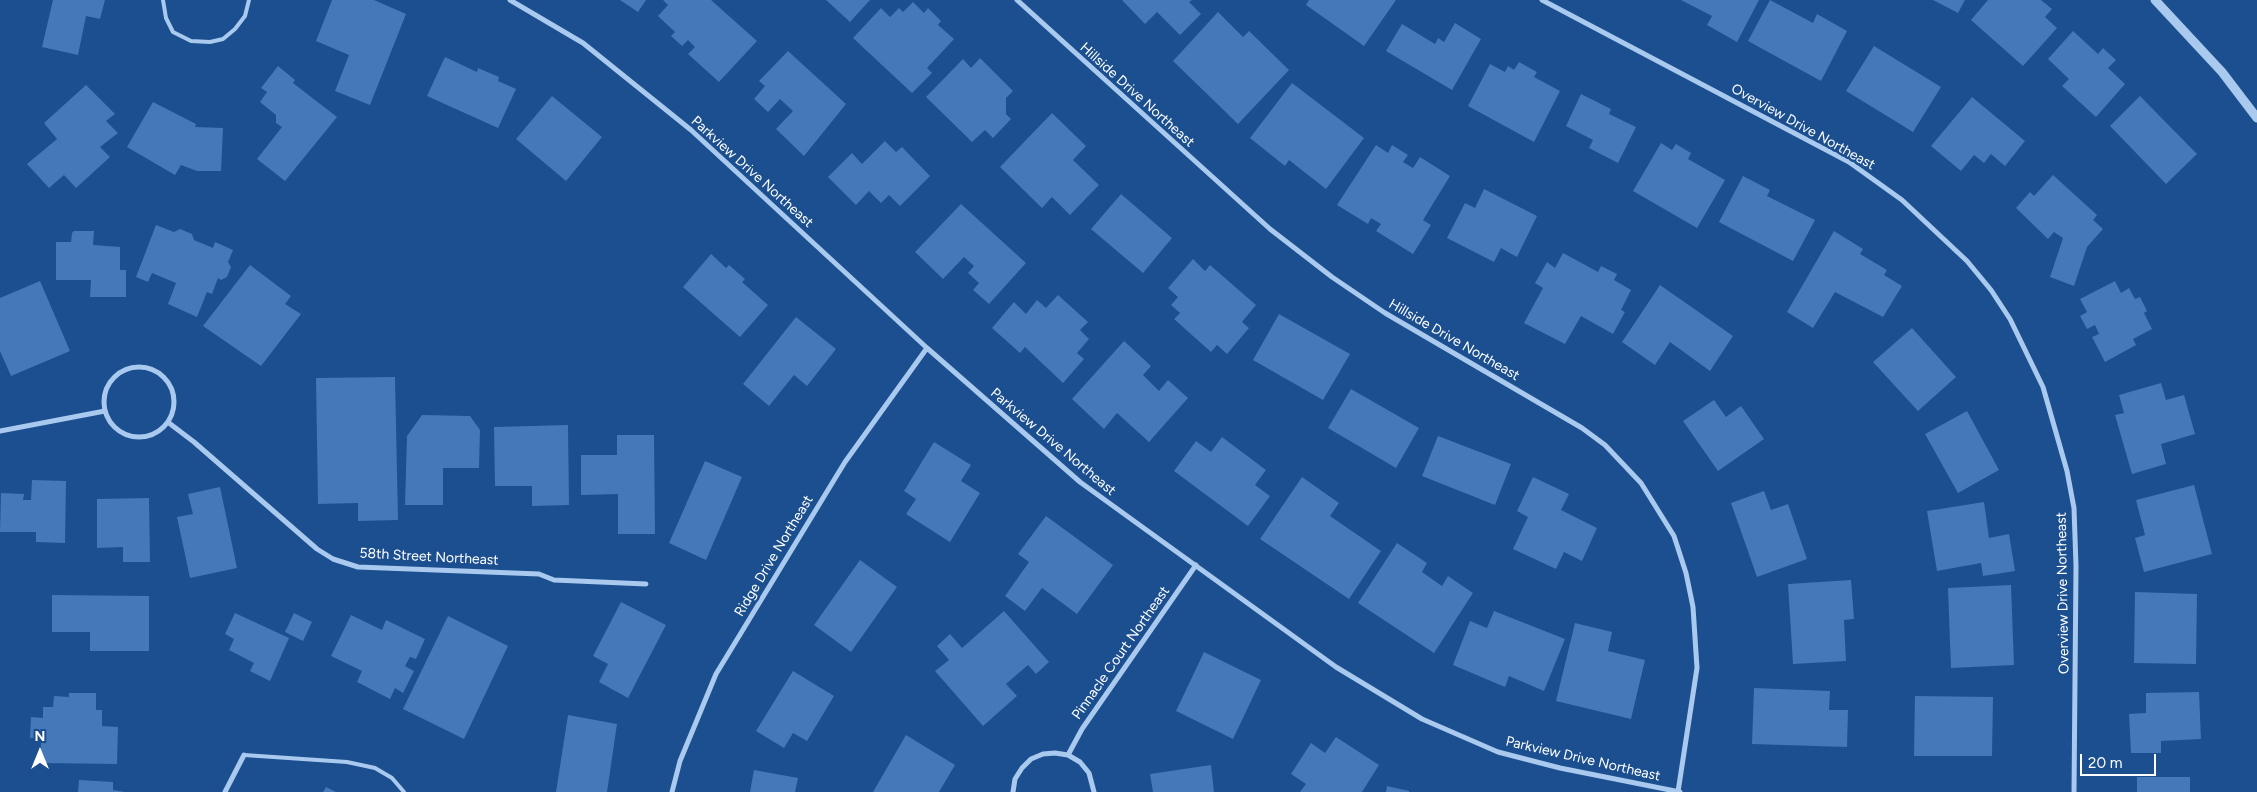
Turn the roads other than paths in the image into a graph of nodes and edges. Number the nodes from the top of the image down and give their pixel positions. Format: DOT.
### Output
graph roads {
  1 [pos="163,0"];
  2 [pos="249,0"];
  3 [pos="510,0"];
  4 [pos="1017,0"];
  5 [pos="1542,0"];
  6 [pos="2154,0"];
  7 [pos="2257,118"];
  8 [pos="927,348"];
  9 [pos="104,410"];
  10 [pos="169,423"];
  11 [pos="0,431"];
  12 [pos="1196,565"];
  13 [pos="646,584"];
  14 [pos="244,755"];
  15 [pos="1068,755"];
  16 [pos="226,792"];
  17 [pos="404,792"];
  18 [pos="672,792"];
  19 [pos="1013,792"];
  20 [pos="1094,792"];
  21 [pos="1678,792"];
  22 [pos="2074,792"];
  1 -- 2 [label="lane"];
  3 -- 8 [label="street, Parkview Drive Northeast"];
  4 -- 21 [label="street, Hillside Drive Northeast"];
  5 -- 22 [label="street, Overview Drive Northeast"];
  6 -- 7 [label="street"];
  8 -- 12 [label="street, Parkview Drive Northeast"];
  8 -- 18 [label="street, Ridge Drive Northeast"];
  9 -- 10 [label="street"];
  9 -- 10 [label="street"];
  9 -- 11 [label="street"];
  10 -- 13 [label="street, 58th Street Northeast"];
  12 -- 15 [label="street, Pinnacle Court Northeast"];
  12 -- 21 [label="street, Parkview Drive Northeast"];
  14 -- 16 [label="street"];
  14 -- 17 [label="lane"];
  15 -- 19 [label="street"];
  15 -- 20 [label="street"];
}
